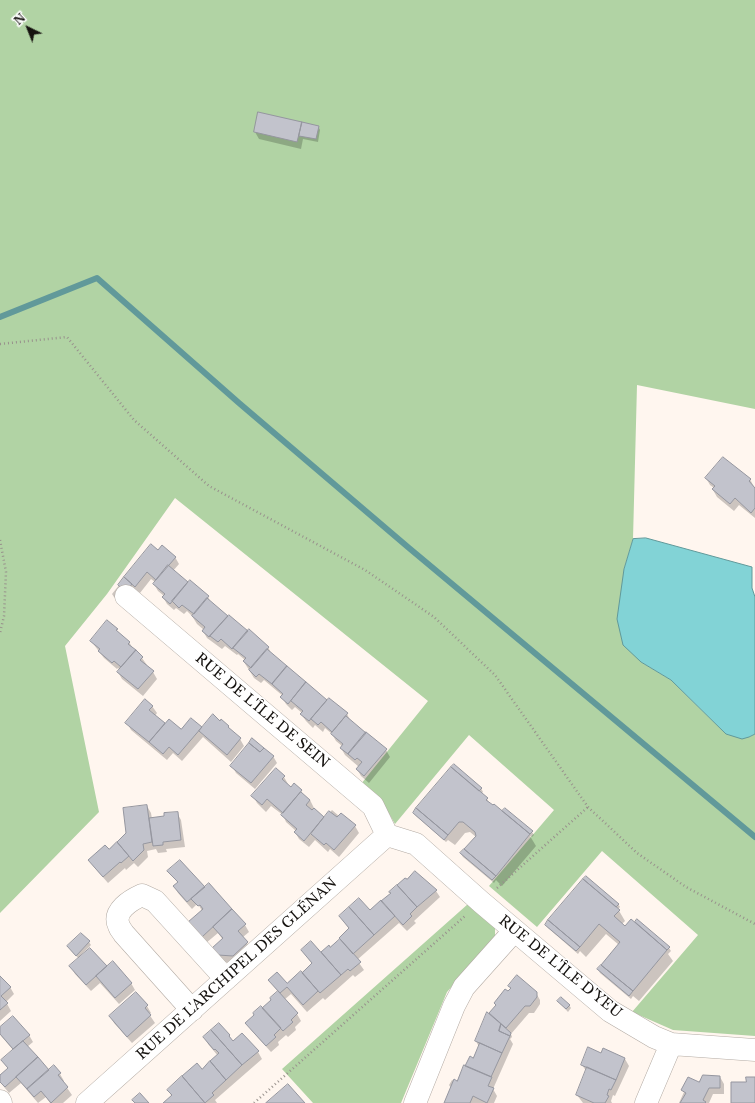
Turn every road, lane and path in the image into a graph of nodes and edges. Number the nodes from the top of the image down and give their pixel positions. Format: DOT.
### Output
graph roads {
  1 [pos="0,344"];
  2 [pos="0,540"];
  3 [pos="126,596"];
  4 [pos="0,633"];
  5 [pos="588,807"];
  6 [pos="387,835"];
  7 [pos="481,902"];
  8 [pos="755,924"];
  9 [pos="514,931"];
  10 [pos="226,979"];
  11 [pos="192,1010"];
  12 [pos="671,1044"];
  13 [pos="755,1050"];
  14 [pos="87,1103"];
  15 [pos="254,1103"];
  16 [pos="416,1103"];
  17 [pos="646,1103"];
  1 -- 5 [label="path"];
  2 -- 4 [label="path"];
  3 -- 6 [label="street, RUE DE L'ÎLE DE SEIN"];
  5 -- 7 [label="path"];
  5 -- 8 [label="path"];
  6 -- 7 [label="street, RUE DE L'ÎLE D'YEU"];
  6 -- 10 [label="street, RUE DE L'ARCHIPEL DES GLÉNAN"];
  7 -- 9 [label="street, RUE DE L'ÎLE D'YEU"];
  7 -- 15 [label="path"];
  9 -- 12 [label="street, RUE DE L'ÎLE D'YEU"];
  9 -- 16 [label="street"];
  10 -- 11 [label="street, RUE DE L'ARCHIPEL DES GLÉNAN"];
  10 -- 11 [label="street"];
  11 -- 14 [label="street, RUE DE L'ARCHIPEL DES GLÉNAN"];
  12 -- 13 [label="street, RUE DE L'ÎLE D'YEU"];
  12 -- 17 [label="street"];
}
